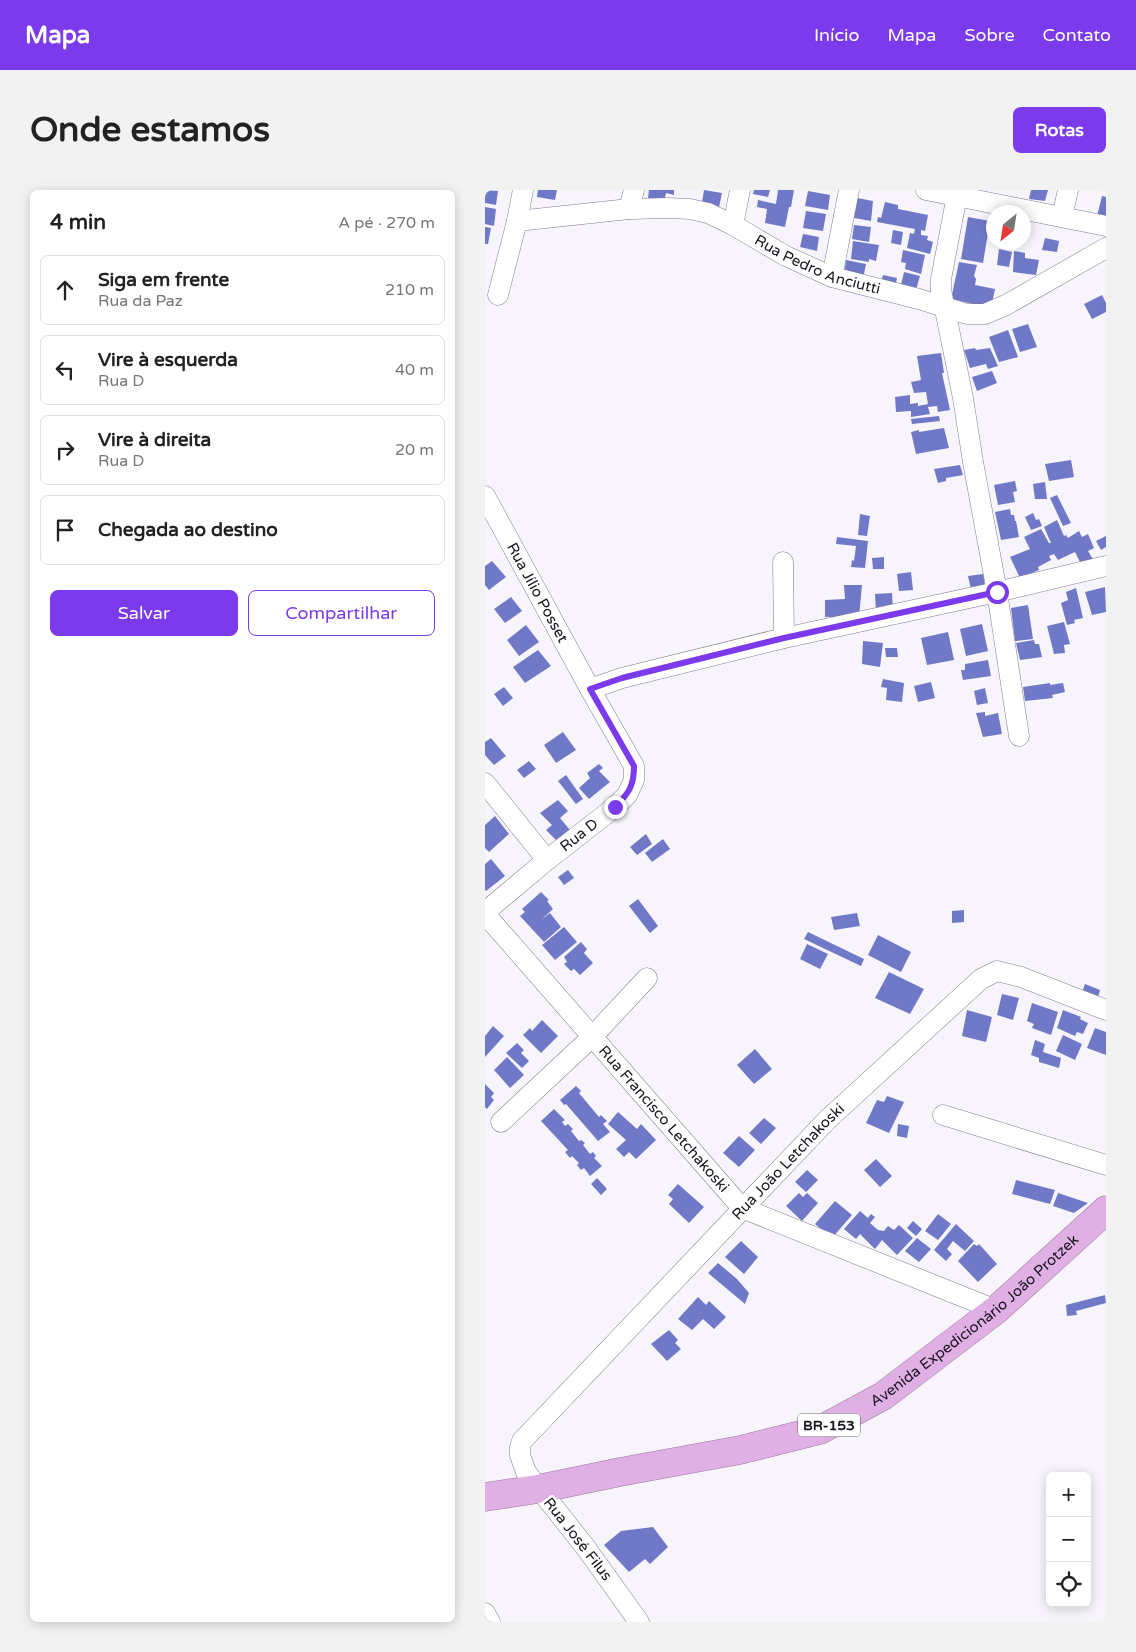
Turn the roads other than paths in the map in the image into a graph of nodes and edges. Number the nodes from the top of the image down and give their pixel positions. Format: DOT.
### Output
graph roads {
  1 [pos="523,190"];
  2 [pos="740,190"];
  3 [pos="849,190"];
  4 [pos="926,190"];
  5 [pos="1068,190"];
  6 [pos="958,193"];
  7 [pos="631,199"];
  8 [pos="1062,217"];
  9 [pos="517,221"];
  10 [pos="733,225"];
  11 [pos="1106,226"];
  12 [pos="1106,248"];
  13 [pos="832,278"];
  14 [pos="498,294"];
  15 [pos="945,307"];
  16 [pos="485,496"];
  17 [pos="783,562"];
  18 [pos="1106,566"];
  19 [pos="997,592"];
  20 [pos="784,638"];
  21 [pos="590,689"];
  22 [pos="1019,736"];
  23 [pos="485,783"];
  24 [pos="547,860"];
  25 [pos="485,913"];
  26 [pos="647,978"];
  27 [pos="1106,1010"];
  28 [pos="592,1036"];
  29 [pos="943,1115"];
  30 [pos="501,1122"];
  31 [pos="1106,1166"];
  32 [pos="742,1208"];
  33 [pos="1106,1210"];
  34 [pos="996,1310"];
  35 [pos="520,1454"];
  36 [pos="538,1488"];
  37 [pos="485,1496"];
  38 [pos="485,1613"];
  39 [pos="490,1622"];
  40 [pos="639,1622"];
  1 -- 9 [label="street"];
  2 -- 10 [label="street"];
  3 -- 13 [label="street"];
  4 -- 6 [label="street"];
  5 -- 8 [label="street"];
  6 -- 8 [label="street"];
  6 -- 15 [label="street"];
  7 -- 9 [label="street, Rua Pedro Anciutti"];
  7 -- 10 [label="street, Rua Pedro Anciutti"];
  8 -- 11 [label="street"];
  9 -- 14 [label="street"];
  10 -- 13 [label="street, Rua Pedro Anciutti"];
  12 -- 15 [label="street, Rua Pedro Anciutti"];
  13 -- 15 [label="street, Rua Pedro Anciutti"];
  15 -- 19 [label="street"];
  16 -- 21 [label="street, Rua Jílio Posset"];
  17 -- 20 [label="street"];
  18 -- 19 [label="street"];
  19 -- 20 [label="street"];
  19 -- 22 [label="street"];
  20 -- 21 [label="street"];
  21 -- 24 [label="street, Rua D"];
  23 -- 24 [label="street"];
  24 -- 25 [label="street, Rua D"];
  25 -- 28 [label="street, Rua Francisco Letchakoski"];
  26 -- 28 [label="street"];
  27 -- 32 [label="street, Rua João Letchakoski"];
  28 -- 30 [label="street"];
  28 -- 32 [label="street, Rua Francisco Letchakoski"];
  29 -- 31 [label="street"];
  32 -- 34 [label="street, Rua Francisco Letchakoski"];
  32 -- 35 [label="street, Rua João Letchakoski"];
  33 -- 34 [label="highway, Avenida Expedicionário João Protzek / BR-153"];
  34 -- 36 [label="highway, Avenida Expedicionário João Protzek / BR-153"];
  35 -- 36 [label="street, Rua José Filus"];
  36 -- 37 [label="highway, Avenida Expedicionário João Protzek / BR-153"];
  36 -- 40 [label="street, Rua José Filus"];
  38 -- 39 [label="street"];
}
